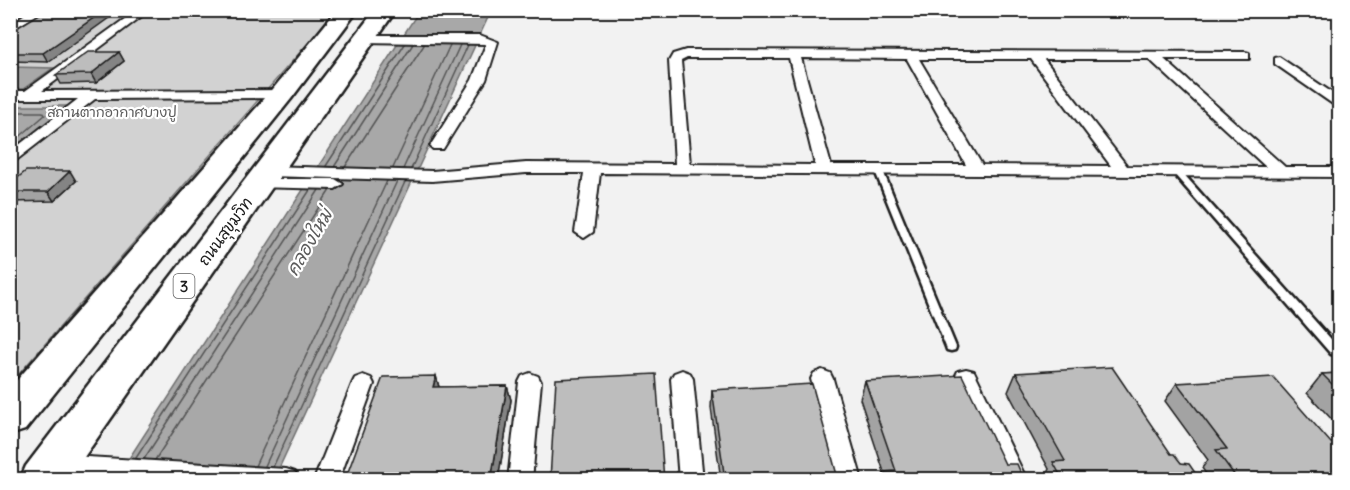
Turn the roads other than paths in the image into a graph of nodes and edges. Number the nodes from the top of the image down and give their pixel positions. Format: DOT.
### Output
graph roads {
  1 [pos="40,10"];
  2 [pos="145,10"];
  3 [pos="348,10"];
  4 [pos="386,10"];
  5 [pos="10,28"];
  6 [pos="366,39"];
  7 [pos="794,54"];
  8 [pos="911,55"];
  9 [pos="1034,55"];
  10 [pos="1153,56"];
  11 [pos="1245,56"];
  12 [pos="1279,61"];
  13 [pos="326,93"];
  14 [pos="282,94"];
  15 [pos="10,95"];
  16 [pos="28,95"];
  17 [pos="91,95"];
  18 [pos="1340,105"];
  19 [pos="438,146"];
  20 [pos="10,160"];
  21 [pos="593,169"];
  22 [pos="682,169"];
  23 [pos="825,171"];
  24 [pos="879,171"];
  25 [pos="977,171"];
  26 [pos="1123,171"];
  27 [pos="1177,172"];
  28 [pos="1281,172"];
  29 [pos="1340,172"];
  30 [pos="281,177"];
  31 [pos="584,232"];
  32 [pos="951,347"];
  33 [pos="1335,351"];
  34 [pos="966,377"];
  35 [pos="682,379"];
  36 [pos="822,379"];
  37 [pos="530,382"];
  38 [pos="363,384"];
  39 [pos="10,418"];
  40 [pos="48,473"];
  41 [pos="284,479"];
  42 [pos="326,480"];
  43 [pos="519,480"];
  44 [pos="691,480"];
  45 [pos="850,480"];
  46 [pos="1015,480"];
  1 -- 5 [label="street"];
  2 -- 16 [label="street"];
  3 -- 14 [label="highway"];
  4 -- 6 [label="highway, ถนนสุขุมวิท / 3"];
  6 -- 13 [label="highway, ถนนสุขุมวิท / 3"];
  6 -- 19 [label="street"];
  7 -- 8 [label="street"];
  7 -- 22 [label="street"];
  7 -- 23 [label="street"];
  8 -- 9 [label="street"];
  8 -- 25 [label="street"];
  9 -- 10 [label="street"];
  9 -- 26 [label="street"];
  10 -- 11 [label="street"];
  10 -- 28 [label="street"];
  12 -- 18 [label="street"];
  13 -- 14 [label="highway"];
  13 -- 30 [label="highway, ถนนสุขุมวิท / 3"];
  14 -- 17 [label="street"];
  14 -- 39 [label="highway"];
  15 -- 16 [label="street"];
  16 -- 17 [label="street"];
  17 -- 20 [label="street"];
  21 -- 22 [label="street"];
  21 -- 30 [label="street"];
  21 -- 31 [label="street"];
  22 -- 23 [label="street"];
  23 -- 24 [label="street"];
  24 -- 25 [label="street"];
  24 -- 32 [label="lane"];
  25 -- 26 [label="street"];
  26 -- 27 [label="street"];
  27 -- 28 [label="street"];
  27 -- 33 [label="lane"];
  28 -- 29 [label="street"];
  30 -- 40 [label="highway, ถนนสุขุมวิท / 3"];
  34 -- 46 [label="street"];
  35 -- 44 [label="street"];
  36 -- 45 [label="street"];
  37 -- 43 [label="street"];
  38 -- 42 [label="street"];
  40 -- 41 [label="street"];
}
